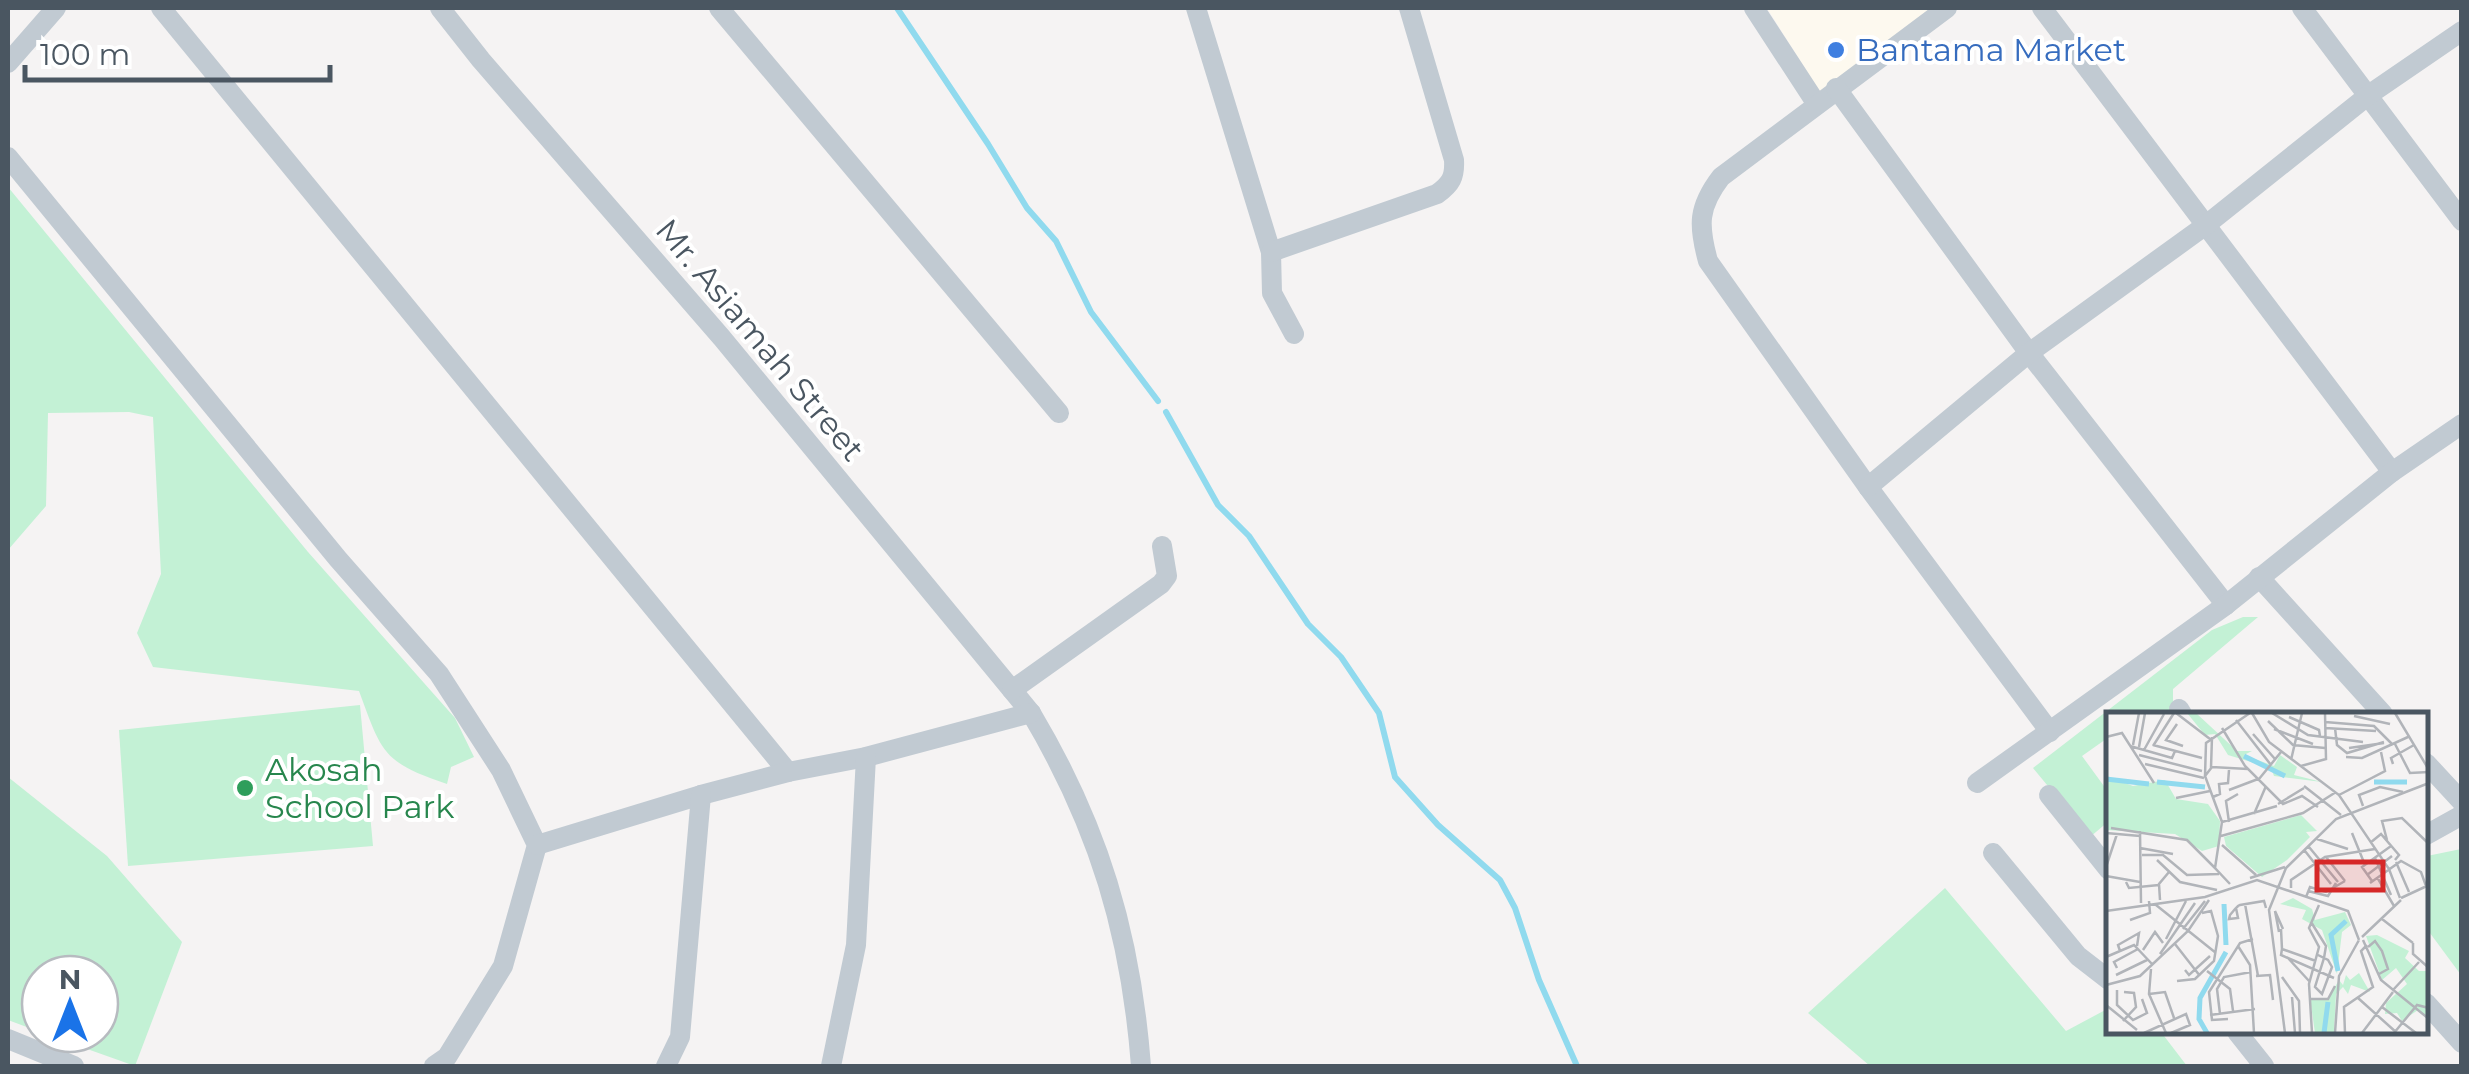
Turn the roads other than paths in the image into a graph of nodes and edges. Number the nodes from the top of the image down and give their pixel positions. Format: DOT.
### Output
graph roads {
  1 [pos="56,8"];
  2 [pos="161,8"];
  3 [pos="440,8"];
  4 [pos="719,8"];
  5 [pos="1196,8"];
  6 [pos="1409,8"];
  7 [pos="1754,8"];
  8 [pos="1947,8"];
  9 [pos="2042,8"];
  10 [pos="2302,8"];
  11 [pos="2462,31"];
  12 [pos="8,62"];
  13 [pos="1836,88"];
  14 [pos="2370,94"];
  15 [pos="1816,103"];
  16 [pos="8,157"];
  17 [pos="2462,222"];
  18 [pos="2206,225"];
  19 [pos="1271,252"];
  20 [pos="1294,334"];
  21 [pos="2029,353"];
  22 [pos="1059,413"];
  23 [pos="2462,424"];
  24 [pos="2392,472"];
  25 [pos="1868,487"];
  26 [pos="1162,546"];
  27 [pos="2260,577"];
  28 [pos="2226,605"];
  29 [pos="1012,690"];
  30 [pos="2380,712"];
  31 [pos="1030,714"];
  32 [pos="2050,732"];
  33 [pos="866,757"];
  34 [pos="2429,766"];
  35 [pos="788,772"];
  36 [pos="1977,783"];
  37 [pos="700,795"];
  38 [pos="2049,795"];
  39 [pos="2462,802"];
  40 [pos="2462,815"];
  41 [pos="2429,833"];
  42 [pos="537,845"];
  43 [pos="1993,853"];
  44 [pos="2106,866"];
  45 [pos="2106,978"];
  46 [pos="2429,1006"];
  47 [pos="2239,1034"];
  48 [pos="8,1040"];
  49 [pos="2462,1043"];
  50 [pos="74,1066"];
  51 [pos="434,1066"];
  52 [pos="666,1066"];
  53 [pos="831,1066"];
  54 [pos="1140,1066"];
  55 [pos="2264,1066"];
  1 -- 12 [label="street"];
  2 -- 35 [label="street"];
  3 -- 29 [label="street, Mr. Asiamah Street"];
  4 -- 22 [label="street"];
  5 -- 19 [label="street"];
  6 -- 19 [label="street"];
  7 -- 15 [label="street"];
  8 -- 13 [label="street"];
  9 -- 18 [label="street"];
  10 -- 14 [label="street"];
  11 -- 14 [label="street"];
  13 -- 15 [label="street"];
  13 -- 21 [label="street"];
  14 -- 17 [label="street"];
  14 -- 18 [label="street"];
  15 -- 25 [label="street"];
  16 -- 42 [label="street"];
  18 -- 21 [label="street"];
  18 -- 24 [label="street"];
  19 -- 20 [label="street"];
  21 -- 25 [label="street"];
  21 -- 28 [label="street"];
  23 -- 24 [label="street"];
  24 -- 27 [label="street"];
  25 -- 32 [label="street"];
  26 -- 29 [label="street"];
  27 -- 28 [label="street"];
  27 -- 30 [label="street"];
  28 -- 32 [label="street"];
  29 -- 31 [label="street, Mr. Asiamah Street"];
  31 -- 33 [label="street"];
  31 -- 54 [label="street, Mr. Asiamah Street"];
  32 -- 36 [label="street"];
  33 -- 35 [label="street"];
  33 -- 53 [label="street"];
  34 -- 39 [label="street"];
  35 -- 37 [label="street"];
  37 -- 42 [label="street"];
  37 -- 52 [label="street"];
  38 -- 44 [label="street"];
  40 -- 41 [label="street"];
  42 -- 51 [label="street"];
  43 -- 45 [label="street"];
  46 -- 49 [label="street"];
  47 -- 55 [label="street"];
  48 -- 50 [label="street"];
}
